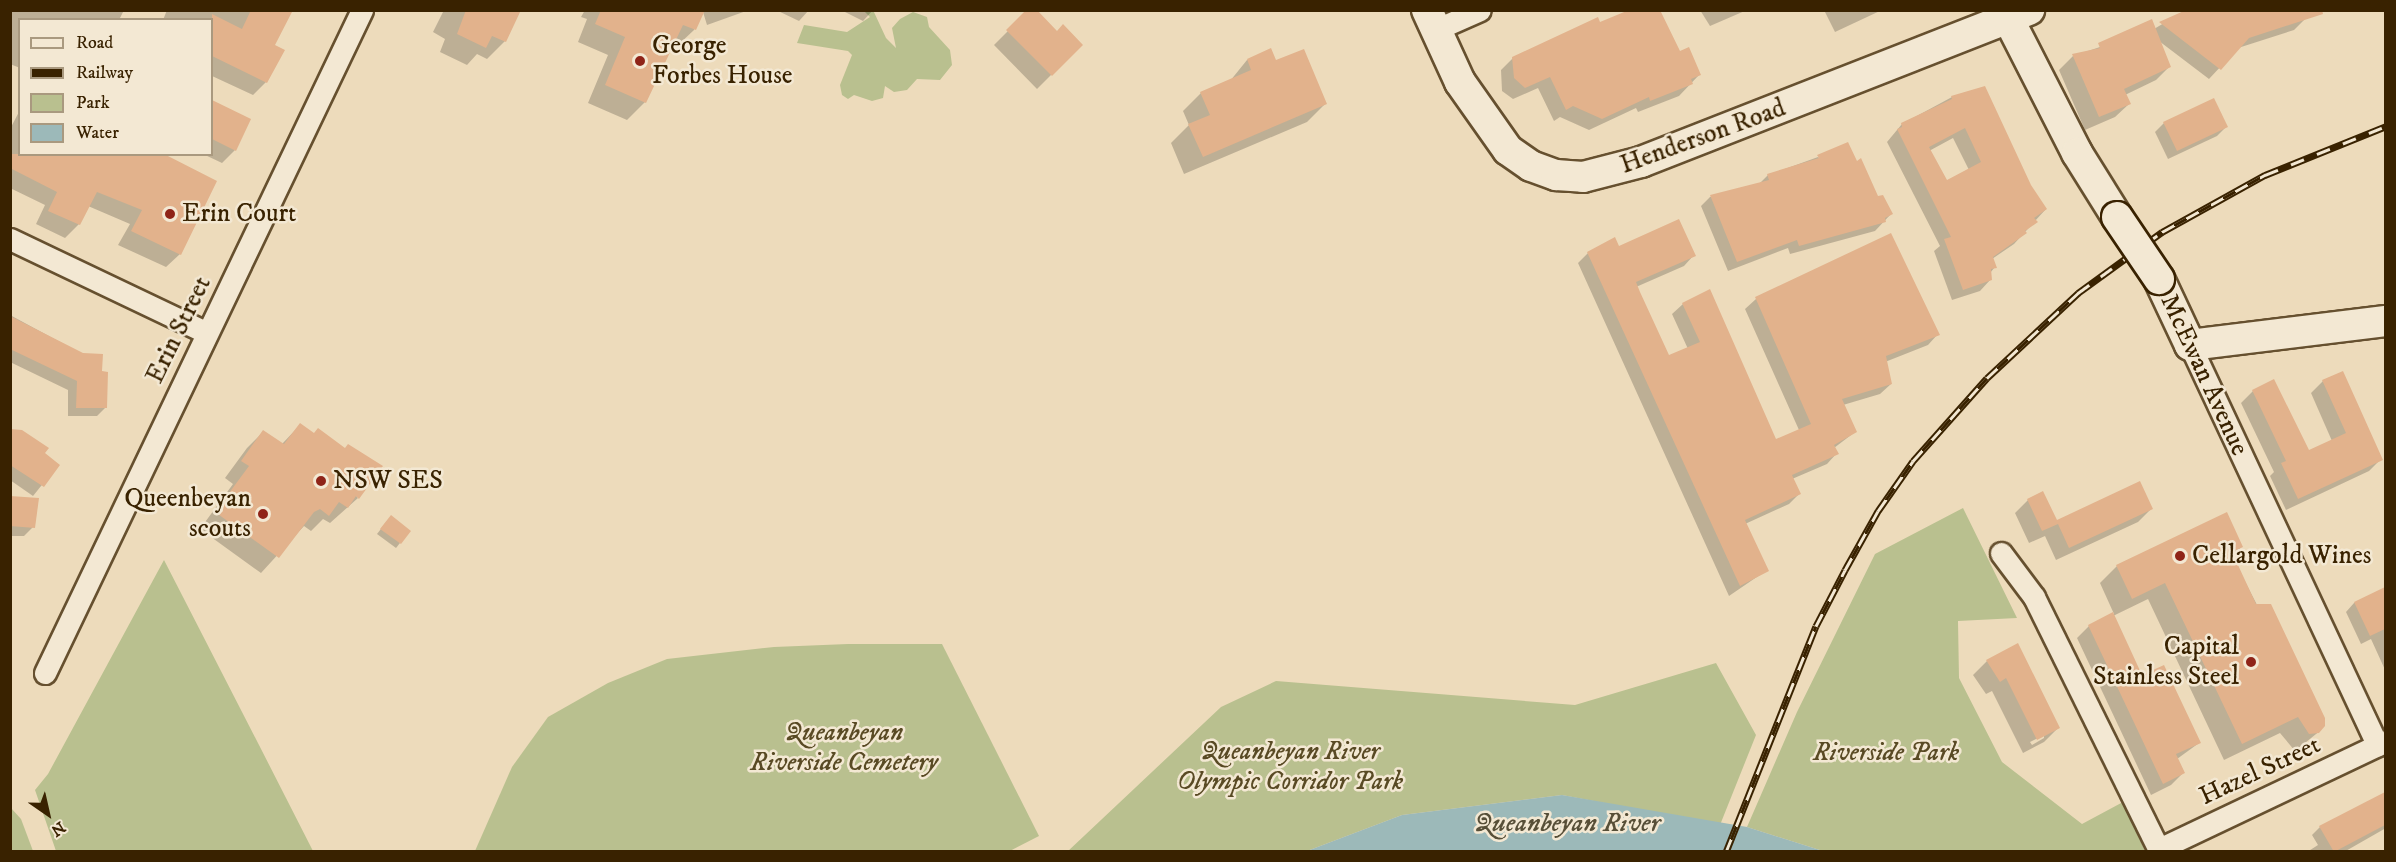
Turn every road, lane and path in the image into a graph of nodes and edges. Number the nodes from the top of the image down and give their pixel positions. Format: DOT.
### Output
graph roads {
  1 [pos="362,10"];
  2 [pos="1480,10"];
  3 [pos="2018,14"];
  4 [pos="1431,20"];
  5 [pos="10,239"];
  6 [pos="2385,321"];
  7 [pos="207,333"];
  8 [pos="2190,345"];
  9 [pos="2001,553"];
  10 [pos="45,673"];
  11 [pos="2381,743"];
  12 [pos="2159,850"];
  1 -- 7 [label="street, Erin Street"];
  2 -- 4 [label="street"];
  3 -- 4 [label="street, Henderson Road"];
  3 -- 8 [label="street, McEwan Avenue, bridge"];
  5 -- 7 [label="street"];
  6 -- 8 [label="street"];
  7 -- 10 [label="street, Erin Street"];
  8 -- 11 [label="street, McEwan Avenue"];
  9 -- 12 [label="street"];
  11 -- 12 [label="street, Hazel Street"];
}
